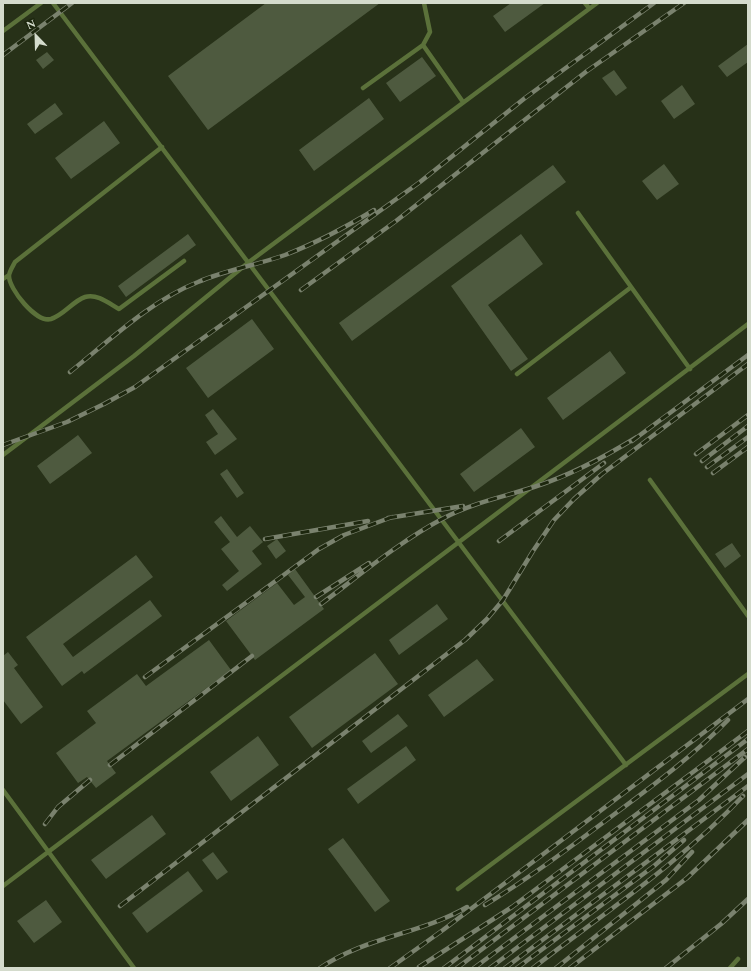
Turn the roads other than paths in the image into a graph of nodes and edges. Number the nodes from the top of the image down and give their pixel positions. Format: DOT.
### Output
graph roads {
  1 [pos="40,3"];
  2 [pos="53,3"];
  3 [pos="424,3"];
  4 [pos="585,3"];
  5 [pos="597,3"];
  6 [pos="589,8"];
  7 [pos="3,31"];
  8 [pos="423,45"];
  9 [pos="363,88"];
  10 [pos="463,102"];
  11 [pos="162,147"];
  12 [pos="578,213"];
  13 [pos="184,261"];
  14 [pos="249,262"];
  15 [pos="9,275"];
  16 [pos="3,279"];
  17 [pos="630,288"];
  18 [pos="748,324"];
  19 [pos="690,369"];
  20 [pos="517,374"];
  21 [pos="3,455"];
  22 [pos="650,480"];
  23 [pos="460,543"];
  24 [pos="748,616"];
  25 [pos="748,674"];
  26 [pos="626,765"];
  27 [pos="3,790"];
  28 [pos="49,852"];
  29 [pos="3,886"];
  30 [pos="458,889"];
  31 [pos="738,959"];
  32 [pos="134,968"];
  33 [pos="730,968"];
  1 -- 7 [label="lane"];
  2 -- 11 [label="lane"];
  3 -- 8 [label="lane"];
  4 -- 6 [label="lane"];
  5 -- 6 [label="lane"];
  6 -- 10 [label="lane"];
  8 -- 9 [label="lane"];
  8 -- 10 [label="lane"];
  10 -- 14 [label="lane"];
  11 -- 14 [label="lane"];
  11 -- 15 [label="lane"];
  12 -- 17 [label="lane"];
  13 -- 15 [label="lane"];
  14 -- 21 [label="lane"];
  14 -- 23 [label="lane"];
  15 -- 16 [label="lane"];
  17 -- 19 [label="lane"];
  17 -- 20 [label="lane"];
  18 -- 19 [label="lane"];
  19 -- 23 [label="lane"];
  22 -- 24 [label="lane"];
  23 -- 26 [label="lane"];
  23 -- 28 [label="lane"];
  25 -- 26 [label="lane"];
  26 -- 30 [label="lane"];
  27 -- 28 [label="lane"];
  28 -- 29 [label="lane"];
  28 -- 32 [label="lane"];
  31 -- 33 [label="lane"];
}
